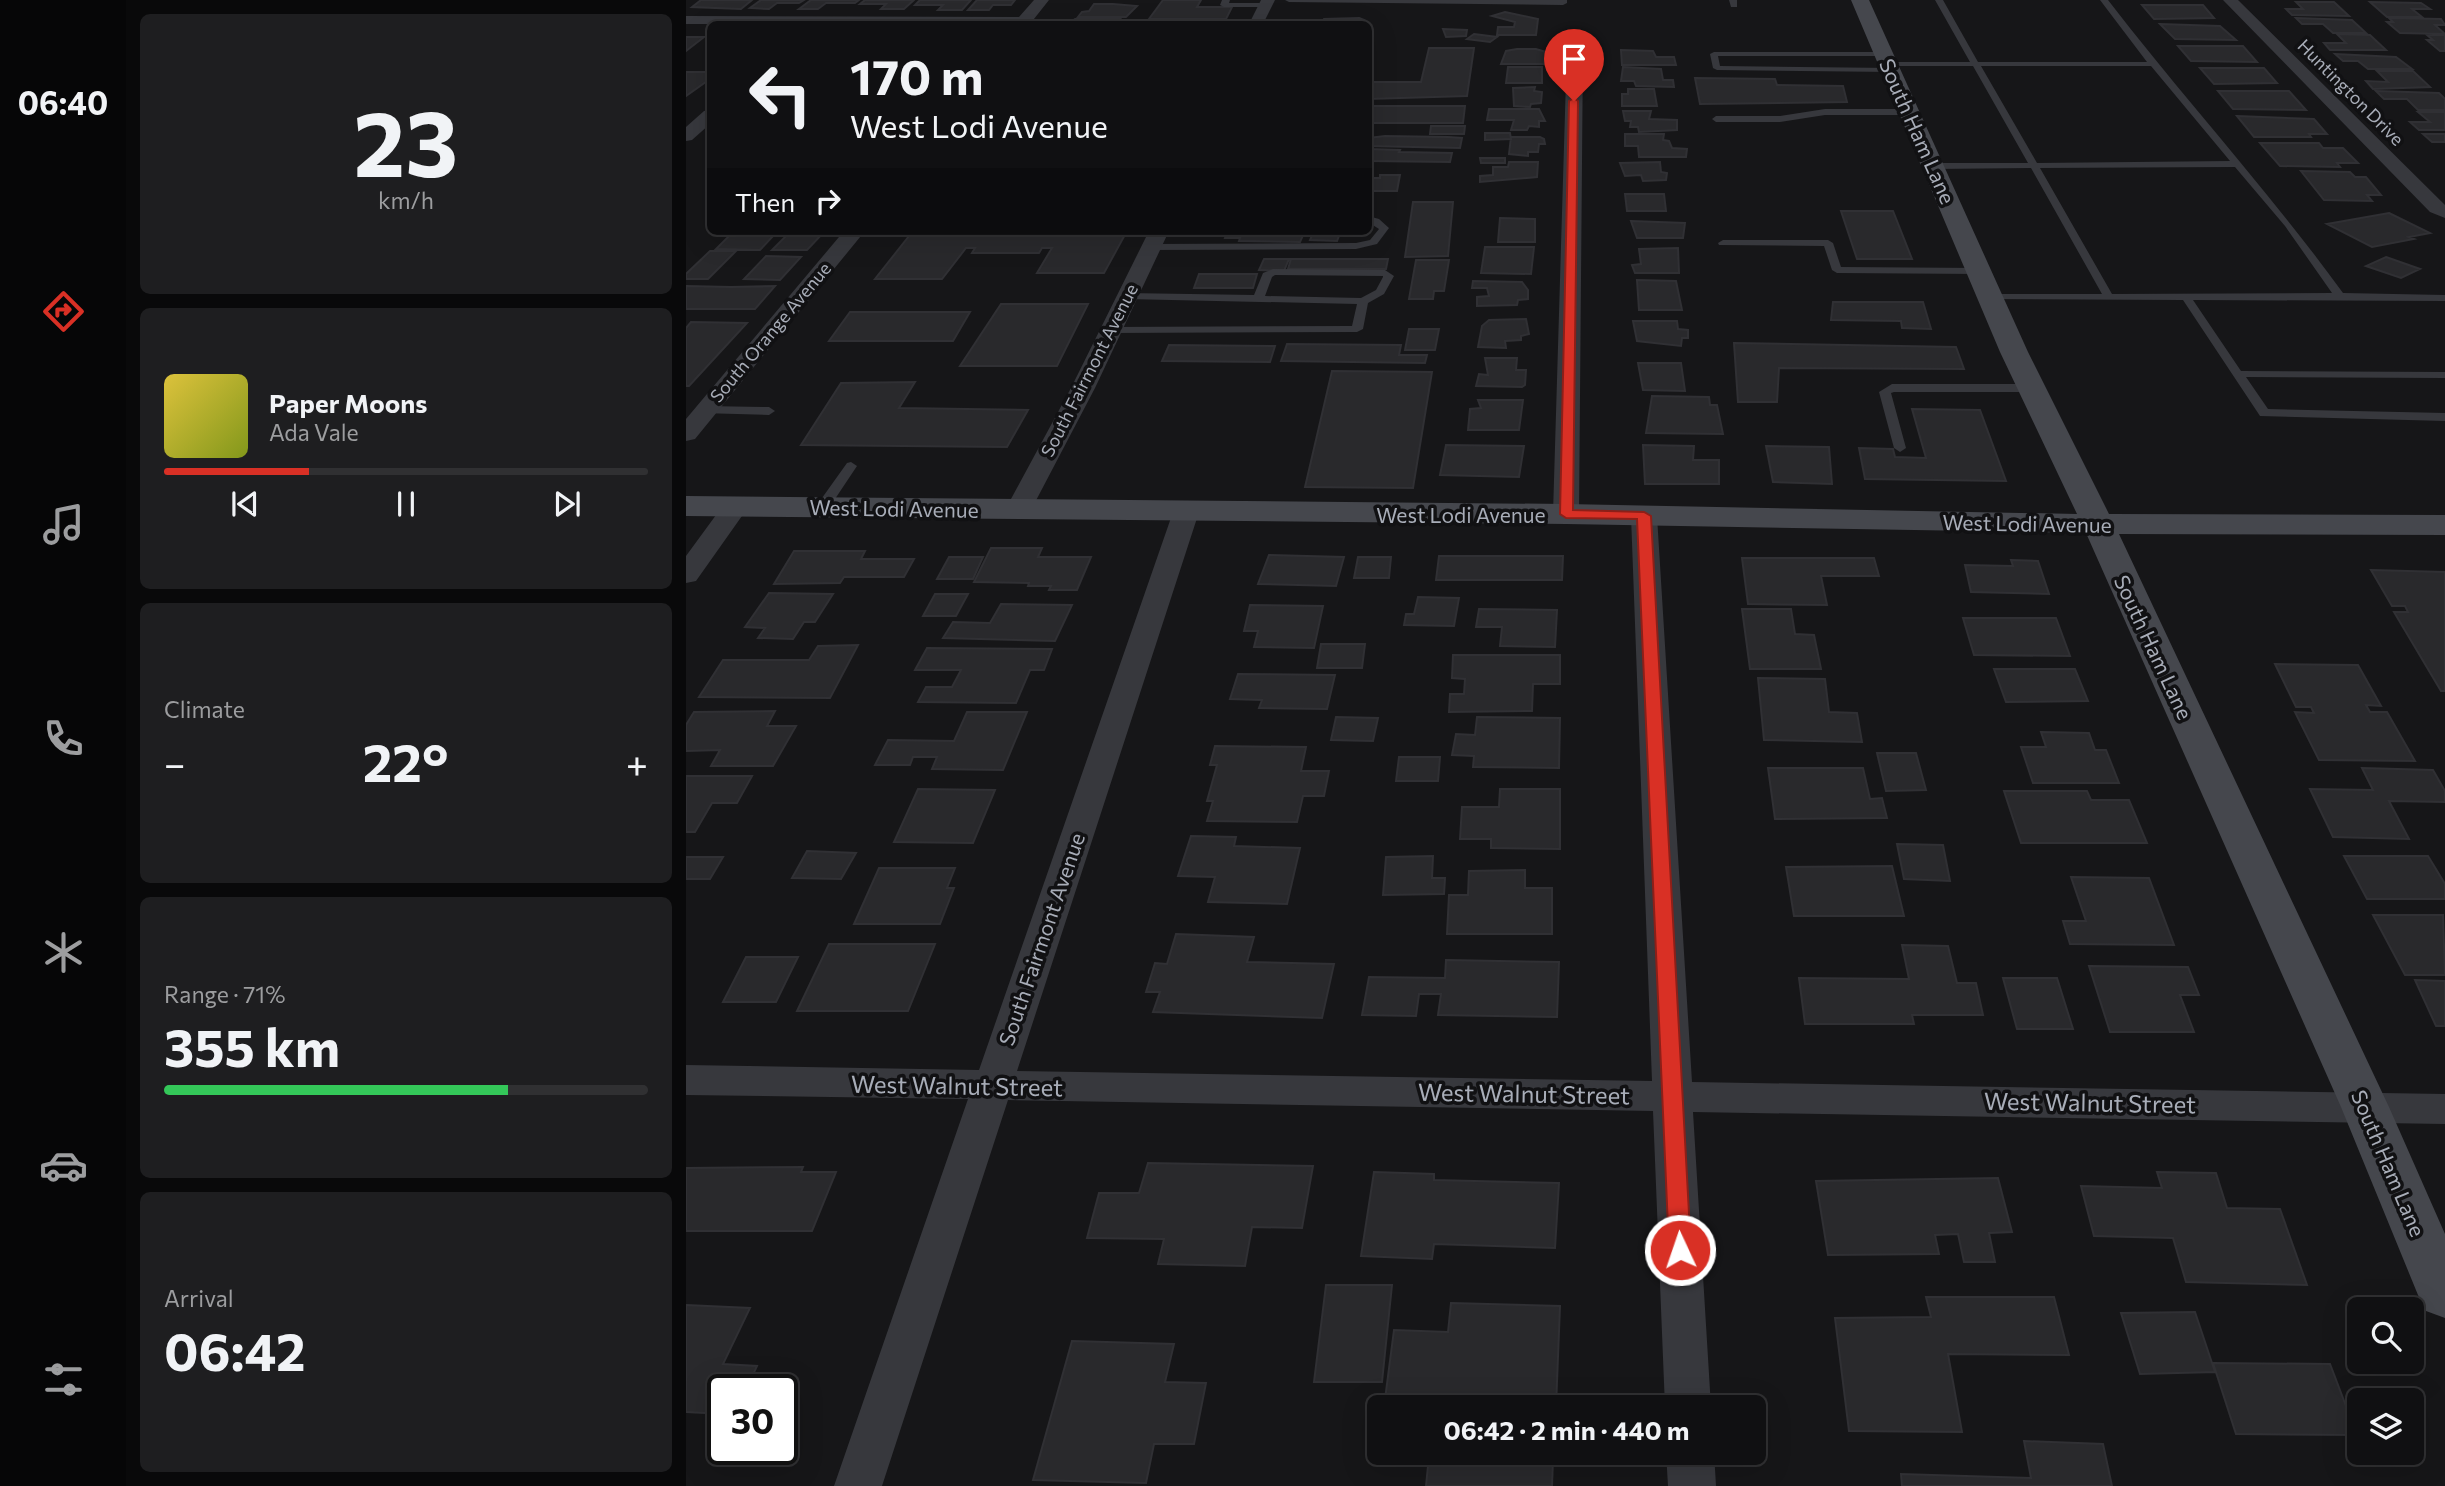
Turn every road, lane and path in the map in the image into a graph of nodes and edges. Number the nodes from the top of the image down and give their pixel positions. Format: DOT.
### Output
graph roads {
  1 [pos="1042,0"];
  2 [pos="1226,0"];
  3 [pos="1289,0"];
  4 [pos="1563,0"];
  5 [pos="1860,0"];
  6 [pos="1939,0"];
  7 [pos="2104,0"];
  8 [pos="2230,0"];
  9 [pos="1267,3"];
  10 [pos="686,20"];
  11 [pos="798,21"];
  12 [pos="1024,21"];
  13 [pos="1258,21"];
  14 [pos="1574,46"];
  15 [pos="1888,62"];
  16 [pos="1977,63"];
  17 [pos="2153,64"];
  18 [pos="1910,112"];
  19 [pos="707,118"];
  20 [pos="1716,118"];
  21 [pos="686,136"];
  22 [pos="2033,164"];
  23 [pos="2238,164"];
  24 [pos="1934,166"];
  25 [pos="2445,212"];
  26 [pos="1372,220"];
  27 [pos="852,235"];
  28 [pos="1155,239"];
  29 [pos="1723,243"];
  30 [pos="1979,271"];
  31 [pos="1341,286"];
  32 [pos="1126,296"];
  33 [pos="2340,296"];
  34 [pos="2109,297"];
  35 [pos="2186,297"];
  36 [pos="1991,298"];
  37 [pos="2445,298"];
  38 [pos="1258,299"];
  39 [pos="1363,300"];
  40 [pos="1110,330"];
  41 [pos="2238,374"];
  42 [pos="2445,375"];
  43 [pos="2031,388"];
  44 [pos="704,410"];
  45 [pos="769,411"];
  46 [pos="2445,417"];
  47 [pos="686,434"];
  48 [pos="1900,448"];
  49 [pos="852,466"];
  50 [pos="686,506"];
  51 [pos="736,506"];
  52 [pos="822,508"];
  53 [pos="1018,510"];
  54 [pos="1186,512"];
  55 [pos="1566,514"];
  56 [pos="1644,516"];
  57 [pos="2098,524"];
  58 [pos="2445,525"];
  59 [pos="686,575"];
  60 [pos="686,1080"];
  61 [pos="992,1086"];
  62 [pos="1671,1095"];
  63 [pos="2365,1107"];
  64 [pos="2445,1109"];
  65 [pos="2445,1295"];
  66 [pos="1687,1395"];
  67 [pos="1691,1465"];
  68 [pos="858,1486"];
  69 [pos="1692,1486"];
  1 -- 12 [label="street"];
  2 -- 9 [label="lane"];
  3 -- 4 [label="lane"];
  5 -- 15 [label="main road, South Ham Lane"];
  6 -- 16 [label="lane"];
  7 -- 17 [label="lane"];
  8 -- 25 [label="street, Huntington Drive"];
  9 -- 13 [label="street"];
  10 -- 11 [label="street"];
  14 -- 55 [label="street"];
  15 -- 15 [label="lane"];
  15 -- 16 [label="lane"];
  15 -- 18 [label="main road, South Ham Lane"];
  16 -- 17 [label="lane"];
  16 -- 22 [label="lane"];
  17 -- 23 [label="lane"];
  18 -- 20 [label="lane"];
  18 -- 24 [label="main road, South Ham Lane"];
  19 -- 21 [label="street"];
  22 -- 23 [label="lane"];
  22 -- 24 [label="lane"];
  22 -- 34 [label="lane"];
  23 -- 33 [label="lane"];
  24 -- 30 [label="main road, South Ham Lane"];
  26 -- 28 [label="lane"];
  27 -- 44 [label="street, South Orange Avenue"];
  28 -- 32 [label="street, South Fairmont Avenue"];
  29 -- 30 [label="lane"];
  30 -- 36 [label="main road, South Ham Lane"];
  31 -- 38 [label="lane"];
  31 -- 38 [label="lane"];
  31 -- 39 [label="lane"];
  31 -- 39 [label="lane"];
  32 -- 38 [label="lane"];
  32 -- 40 [label="street, South Fairmont Avenue"];
  33 -- 35 [label="lane"];
  33 -- 37 [label="lane"];
  34 -- 35 [label="lane"];
  34 -- 36 [label="lane"];
  35 -- 41 [label="lane"];
  36 -- 43 [label="main road, South Ham Lane"];
  39 -- 40 [label="lane"];
  40 -- 53 [label="street, South Fairmont Avenue"];
  41 -- 42 [label="lane"];
  41 -- 46 [label="lane"];
  43 -- 48 [label="lane"];
  43 -- 57 [label="main road, South Ham Lane"];
  44 -- 45 [label="lane"];
  44 -- 47 [label="street, South Orange Avenue"];
  49 -- 52 [label="lane"];
  50 -- 51 [label="main road, West Lodi Avenue"];
  51 -- 52 [label="main road, West Lodi Avenue"];
  51 -- 59 [label="street"];
  52 -- 53 [label="main road, West Lodi Avenue"];
  53 -- 54 [label="main road, West Lodi Avenue"];
  54 -- 55 [label="main road, West Lodi Avenue"];
  54 -- 61 [label="street, South Fairmont Avenue"];
  55 -- 56 [label="main road, West Lodi Avenue"];
  56 -- 57 [label="main road, West Lodi Avenue"];
  56 -- 62 [label="street"];
  57 -- 58 [label="main road, West Lodi Avenue"];
  57 -- 63 [label="main road, South Ham Lane"];
  60 -- 61 [label="street, West Walnut Street"];
  61 -- 62 [label="street, West Walnut Street"];
  61 -- 68 [label="street, South Fairmont Avenue"];
  62 -- 63 [label="street, West Walnut Street"];
  62 -- 66 [label="street"];
  63 -- 64 [label="street, West Walnut Street"];
  63 -- 65 [label="main road, South Ham Lane"];
  67 -- 69 [label="street"];
}
